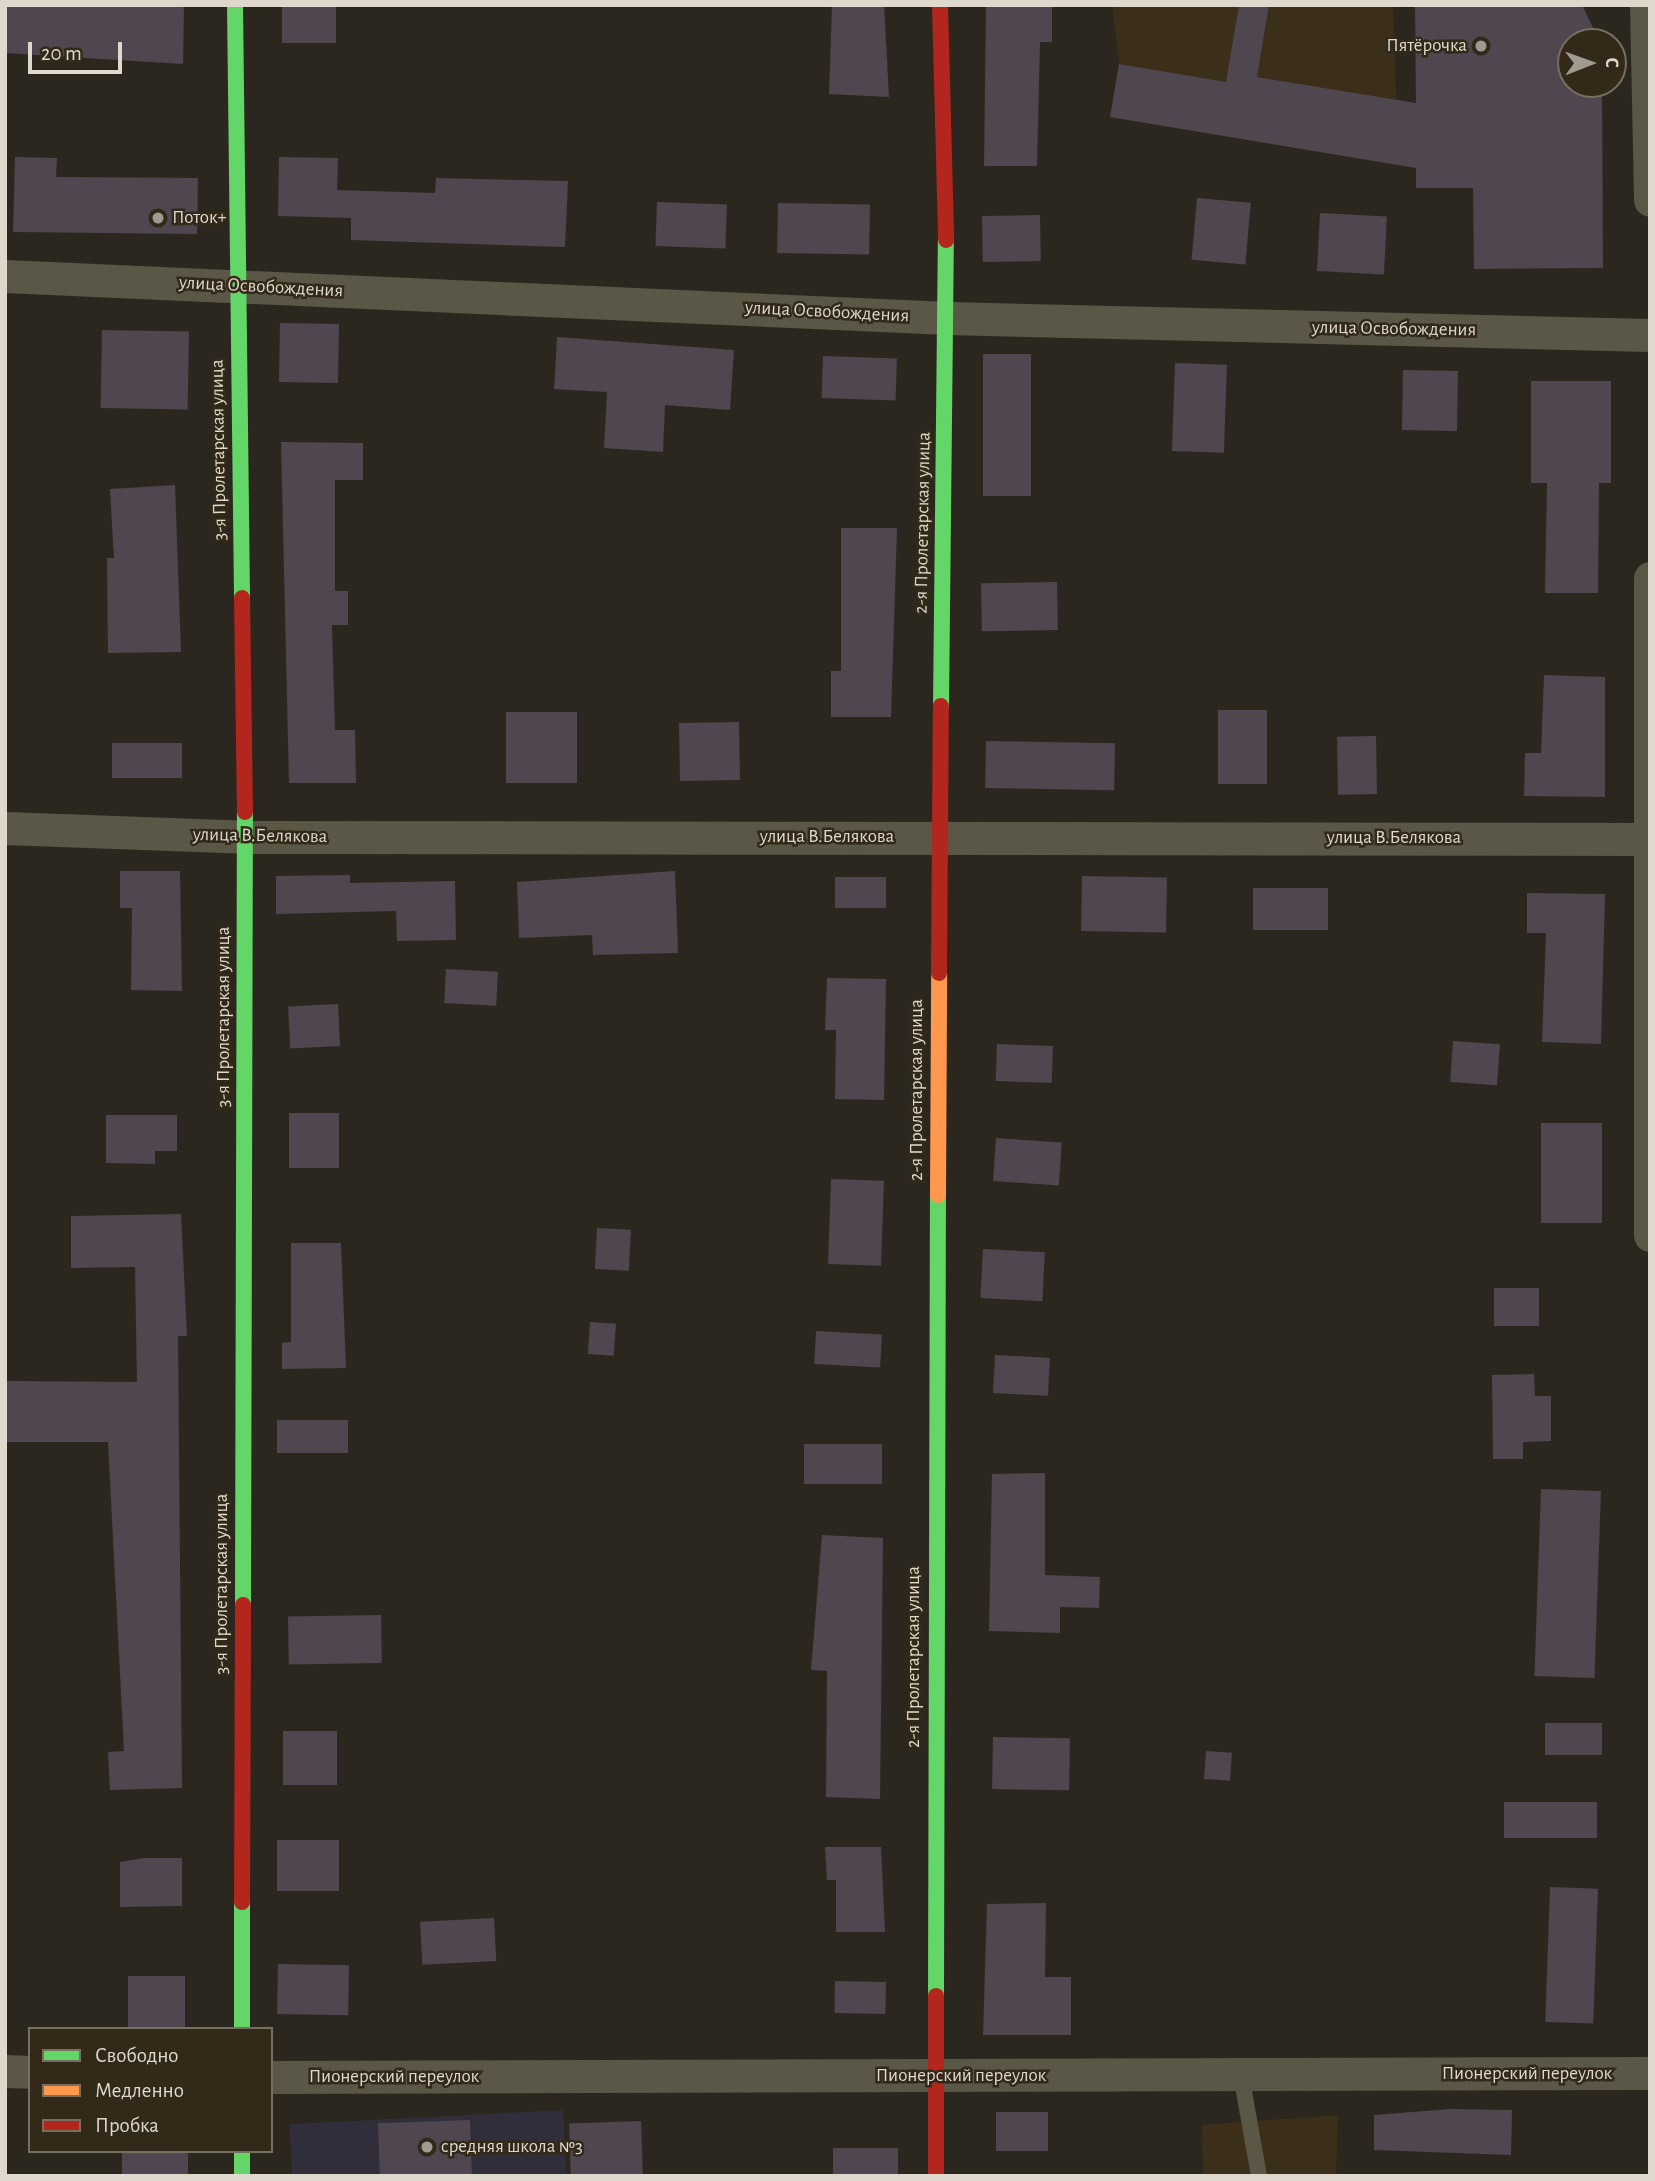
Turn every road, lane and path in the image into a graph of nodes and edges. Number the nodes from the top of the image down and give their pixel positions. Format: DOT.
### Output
graph roads {
  1 [pos="235,5"];
  2 [pos="940,5"];
  3 [pos="1646,5"];
  4 [pos="1650,200"];
  5 [pos="5,276"];
  6 [pos="237,285"];
  7 [pos="948,318"];
  8 [pos="1650,335"];
  9 [pos="1650,578"];
  10 [pos="5,828"];
  11 [pos="939,836"];
  12 [pos="245,837"];
  13 [pos="1648,839"];
  14 [pos="1650,1235"];
  15 [pos="242,2027"];
  16 [pos="5,2071"];
  17 [pos="28,2072"];
  18 [pos="1650,2073"];
  19 [pos="1241,2075"];
  20 [pos="273,2077"];
  21 [pos="938,2077"];
  22 [pos="242,2153"];
  23 [pos="242,2176"];
  24 [pos="936,2176"];
  25 [pos="1259,2176"];
  1 -- 6 [label="street, 3-я Пролетарская улица"];
  2 -- 7 [label="street, 2-я Пролетарская улица"];
  3 -- 4 [label="street"];
  5 -- 6 [label="street, улица Освобождения"];
  6 -- 7 [label="street, улица Освобождения"];
  6 -- 12 [label="street, 3-я Пролетарская улица"];
  7 -- 8 [label="street, улица Освобождения"];
  7 -- 11 [label="street, 2-я Пролетарская улица"];
  9 -- 13 [label="street"];
  10 -- 12 [label="street, улица В.Белякова"];
  11 -- 12 [label="street, улица В.Белякова"];
  11 -- 13 [label="street, улица В.Белякова"];
  11 -- 21 [label="street, 2-я Пролетарская улица"];
  12 -- 15 [label="street, 3-я Пролетарская улица"];
  13 -- 14 [label="street"];
  16 -- 17 [label="street"];
  18 -- 19 [label="street, Пионерский переулок"];
  19 -- 21 [label="street, Пионерский переулок"];
  19 -- 25 [label="lane"];
  20 -- 21 [label="street, Пионерский переулок"];
  21 -- 24 [label="street, 2-я Пролетарская улица"];
  22 -- 23 [label="street"];
}
